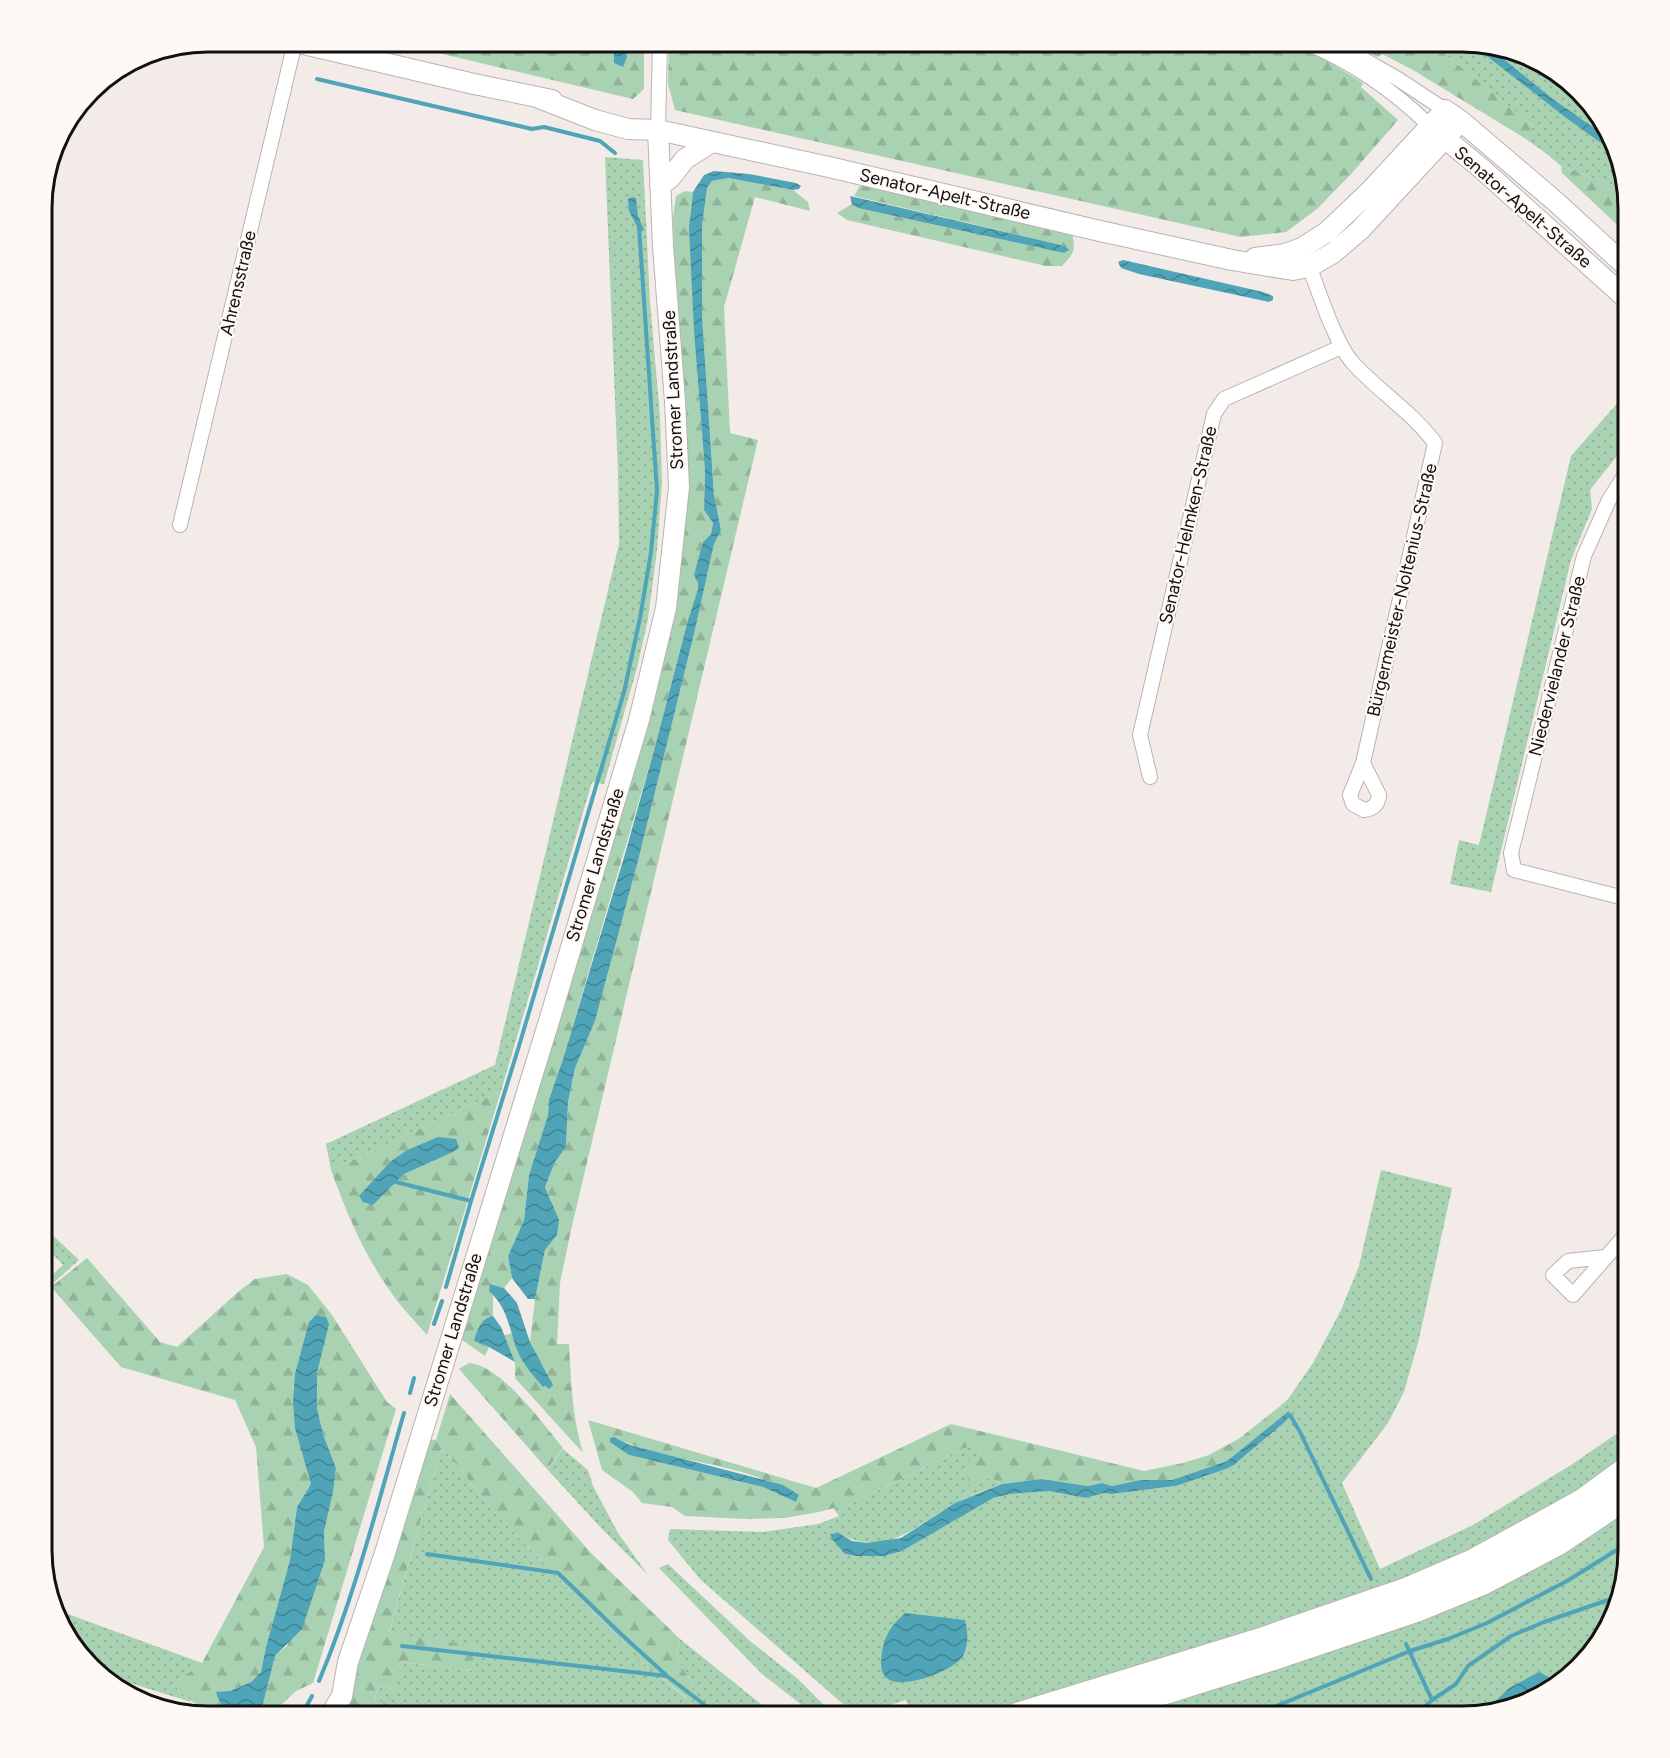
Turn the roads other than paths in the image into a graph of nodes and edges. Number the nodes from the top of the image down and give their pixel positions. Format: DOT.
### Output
graph roads {
  1 [pos="293,52"];
  2 [pos="339,52"];
  3 [pos="660,52"];
  4 [pos="1325,53"];
  5 [pos="1352,53"];
  6 [pos="1453,115"];
  7 [pos="657,130"];
  8 [pos="1437,132"];
  9 [pos="712,142"];
  10 [pos="660,186"];
  11 [pos="1302,248"];
  12 [pos="1618,259"];
  13 [pos="1232,260"];
  14 [pos="1310,267"];
  15 [pos="1618,291"];
  16 [pos="1341,347"];
  17 [pos="1618,486"];
  18 [pos="180,525"];
  19 [pos="1363,763"];
  20 [pos="1150,777"];
  21 [pos="1618,896"];
  22 [pos="1618,1243"];
  23 [pos="1605,1257"];
  24 [pos="1618,1476"];
  25 [pos="1618,1502"];
  26 [pos="348,1662"];
  27 [pos="324,1706"];
  28 [pos="336,1706"];
  29 [pos="1050,1706"];
  30 [pos="1117,1706"];
  1 -- 18 [label="street, Ahrensstraße"];
  2 -- 7 [label="street, Senator-Apelt-Straße"];
  3 -- 7 [label="street, Stromer Landstraße"];
  4 -- 8 [label="street"];
  5 -- 6 [label="street"];
  6 -- 8 [label="street, Senator-Apelt-Straße"];
  6 -- 12 [label="street, Senator-Apelt-Straße"];
  7 -- 9 [label="street, Senator-Apelt-Straße"];
  7 -- 10 [label="street, Stromer Landstraße"];
  8 -- 11 [label="street, Senator-Apelt-Straße"];
  8 -- 14 [label="street, Senator-Apelt-Straße"];
  8 -- 15 [label="street, Senator-Apelt-Straße"];
  9 -- 10 [label="street"];
  9 -- 13 [label="street, Senator-Apelt-Straße"];
  10 -- 26 [label="street, Stromer Landstraße"];
  11 -- 13 [label="street, Senator-Apelt-Straße"];
  11 -- 14 [label="street"];
  13 -- 14 [label="street, Senator-Apelt-Straße"];
  14 -- 16 [label="street"];
  16 -- 19 [label="street, Bürgermeister-Noltenius-Straße"];
  16 -- 20 [label="street, Senator-Helmken-Straße"];
  17 -- 21 [label="street, Niedervielander Straße"];
  22 -- 23 [label="street"];
  24 -- 29 [label="highway"];
  25 -- 30 [label="highway"];
  26 -- 27 [label="street, Stromer Landstraße"];
  26 -- 28 [label="street, Stromer Landstraße"];
}
